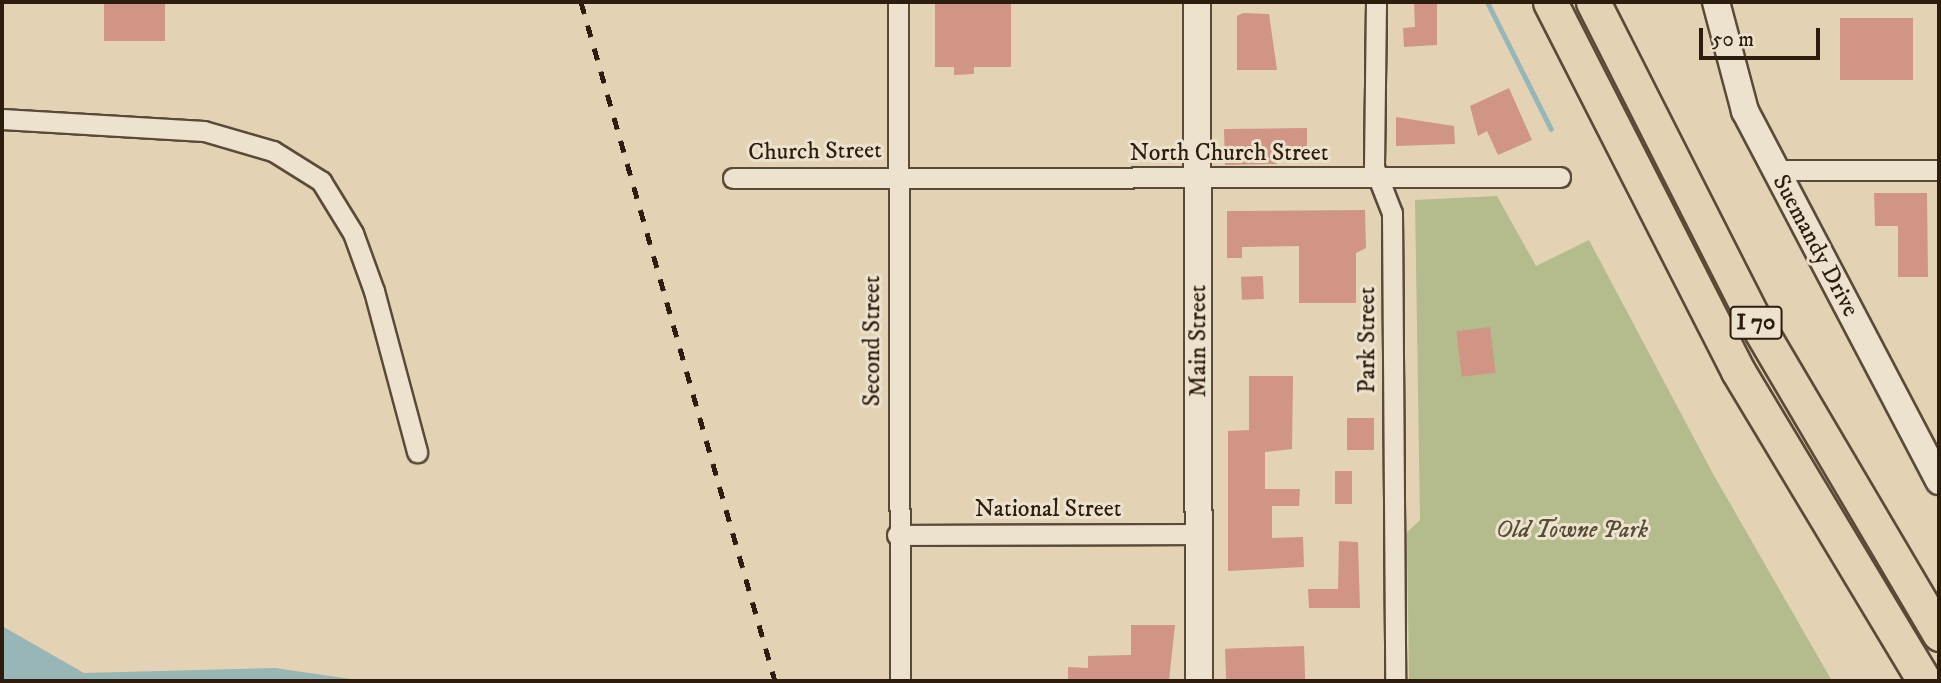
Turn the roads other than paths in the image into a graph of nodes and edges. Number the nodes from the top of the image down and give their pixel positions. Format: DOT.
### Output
graph roads {
  1 [pos="898,2"];
  2 [pos="1197,2"];
  3 [pos="1376,2"];
  4 [pos="1550,2"];
  5 [pos="1593,2"];
  6 [pos="1716,2"];
  7 [pos="2,119"];
  8 [pos="1775,170"];
  9 [pos="1939,170"];
  10 [pos="897,175"];
  11 [pos="1560,177"];
  12 [pos="733,178"];
  13 [pos="1379,179"];
  14 [pos="1197,180"];
  15 [pos="417,453"];
  16 [pos="1939,481"];
  17 [pos="1200,534"];
  18 [pos="897,535"];
  19 [pos="1939,634"];
  20 [pos="900,681"];
  21 [pos="1199,681"];
  22 [pos="1395,681"];
  23 [pos="1924,681"];
  1 -- 10 [label="street, Second Street"];
  2 -- 14 [label="street, Main Street"];
  3 -- 13 [label="street, Park Street"];
  4 -- 23 [label="highway, I 70"];
  5 -- 19 [label="highway, I 70"];
  6 -- 8 [label="street, Suemandy Drive"];
  7 -- 15 [label="street"];
  8 -- 9 [label="street"];
  8 -- 16 [label="street, Suemandy Drive"];
  10 -- 12 [label="street, Church Street"];
  10 -- 14 [label="street, North Church Street"];
  10 -- 18 [label="street, Second Street"];
  11 -- 13 [label="street, North Church Street"];
  13 -- 14 [label="street, North Church Street"];
  13 -- 22 [label="street, Park Street"];
  14 -- 17 [label="street, Main Street"];
  17 -- 18 [label="street, National Street"];
  17 -- 21 [label="street, Main Street"];
  18 -- 20 [label="street, Second Street"];
}
